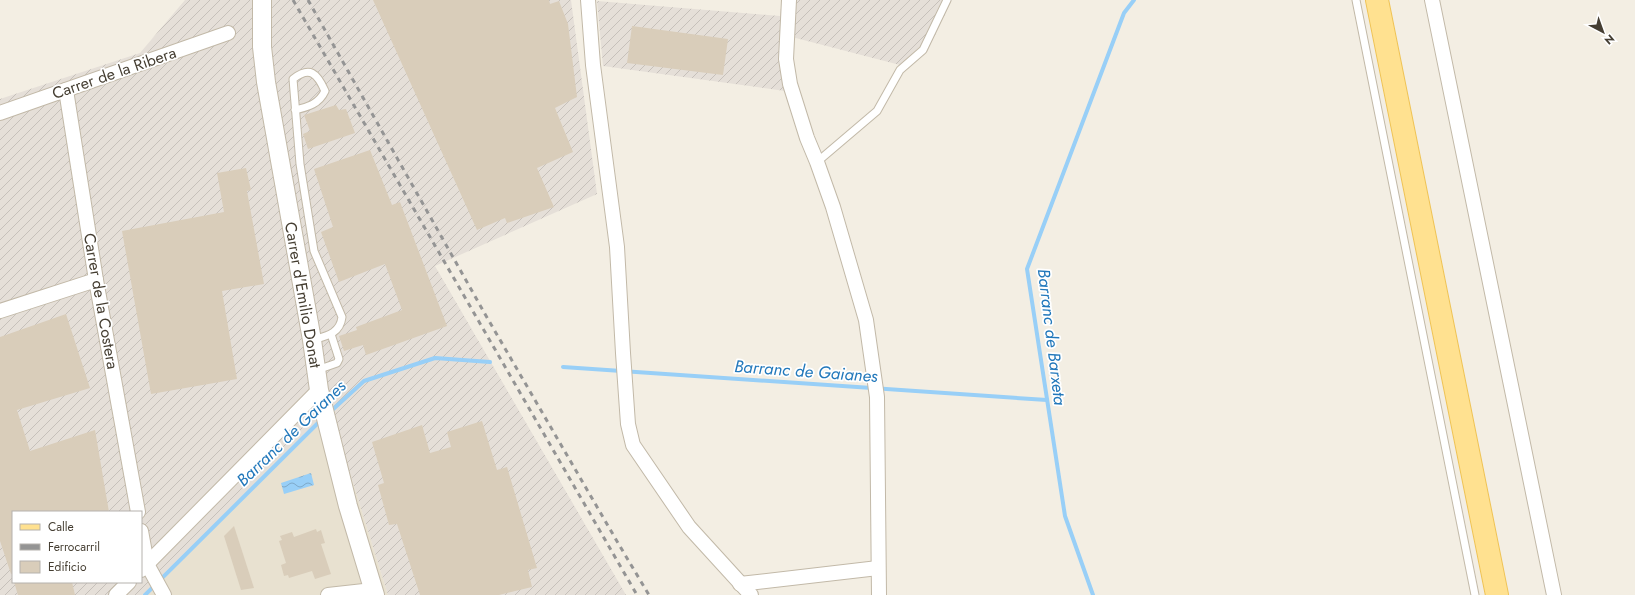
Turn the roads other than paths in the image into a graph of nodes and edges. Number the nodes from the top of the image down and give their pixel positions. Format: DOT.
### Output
graph roads {
  1 [pos="588,0"];
  2 [pos="789,0"];
  3 [pos="947,0"];
  4 [pos="1356,0"];
  5 [pos="1377,0"];
  6 [pos="1432,0"];
  7 [pos="261,7"];
  8 [pos="228,33"];
  9 [pos="66,90"];
  10 [pos="295,110"];
  11 [pos="0,113"];
  12 [pos="817,162"];
  13 [pos="96,280"];
  14 [pos="0,311"];
  15 [pos="331,334"];
  16 [pos="312,340"];
  17 [pos="316,370"];
  18 [pos="319,390"];
  19 [pos="138,511"];
  20 [pos="142,539"];
  21 [pos="878,568"];
  22 [pos="146,569"];
  23 [pos="128,583"];
  24 [pos="740,584"];
  25 [pos="374,592"];
  26 [pos="116,595"];
  27 [pos="164,595"];
  28 [pos="328,595"];
  29 [pos="751,595"];
  30 [pos="879,595"];
  31 [pos="1475,595"];
  32 [pos="1497,595"];
  33 [pos="1554,595"];
  1 -- 24 [label="street"];
  2 -- 12 [label="street"];
  3 -- 12 [label="lane"];
  4 -- 31 [label="lane"];
  5 -- 32 [label="main road"];
  6 -- 33 [label="street"];
  7 -- 16 [label="street, Carrer d'Emilio Donat"];
  8 -- 9 [label="street, Carrer de la Ribera"];
  9 -- 11 [label="street, Carrer de la Ribera"];
  9 -- 13 [label="street, Carrer de la Costera"];
  10 -- 10 [label="lane"];
  10 -- 15 [label="lane"];
  12 -- 21 [label="street"];
  13 -- 14 [label="street"];
  13 -- 19 [label="street, Carrer de la Costera"];
  15 -- 16 [label="lane"];
  15 -- 17 [label="lane"];
  16 -- 17 [label="street, Carrer d'Emilio Donat"];
  17 -- 18 [label="street, Carrer d'Emilio Donat"];
  18 -- 22 [label="street"];
  18 -- 25 [label="street, Carrer d'Emilio Donat"];
  20 -- 22 [label="street"];
  21 -- 24 [label="street"];
  21 -- 30 [label="street"];
  22 -- 27 [label="street"];
  23 -- 26 [label="street"];
  24 -- 29 [label="street"];
  25 -- 28 [label="street"];
}
